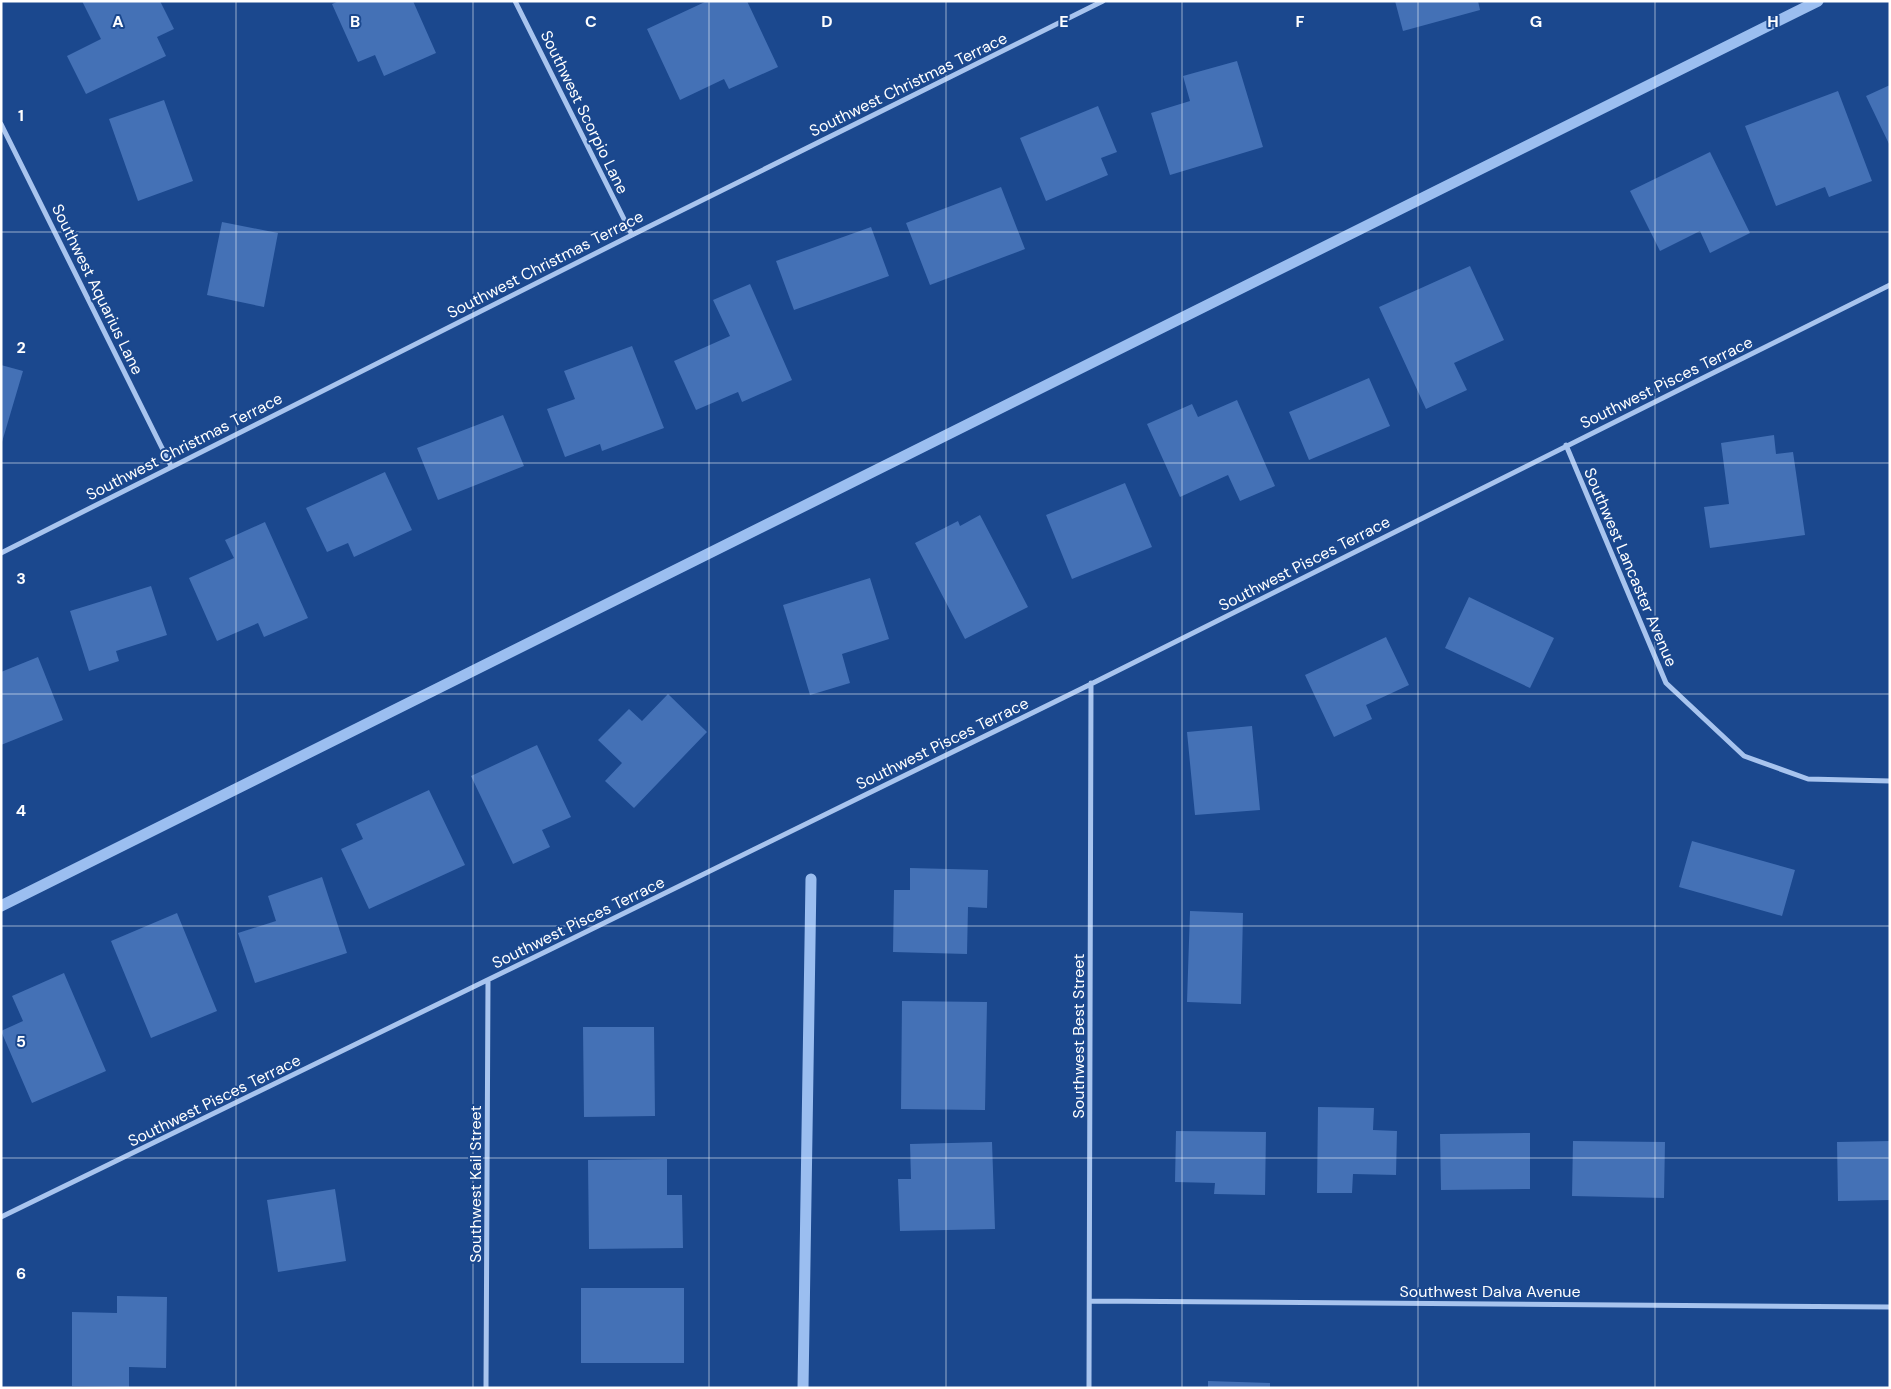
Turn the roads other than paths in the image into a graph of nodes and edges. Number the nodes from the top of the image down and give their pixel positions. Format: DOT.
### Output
graph roads {
  1 [pos="515,1"];
  2 [pos="1103,1"];
  3 [pos="1096,3"];
  4 [pos="1,124"];
  5 [pos="632,235"];
  6 [pos="1890,286"];
  7 [pos="1566,445"];
  8 [pos="172,466"];
  9 [pos="1,553"];
  10 [pos="1091,683"];
  11 [pos="1890,781"];
  12 [pos="488,980"];
  13 [pos="1,1217"];
  14 [pos="1090,1301"];
  15 [pos="1890,1307"];
  16 [pos="486,1388"];
  17 [pos="1089,1388"];
  1 -- 5 [label="street, Southwest Scorpio Lane"];
  2 -- 3 [label="street, Southwest Christmas Terrace"];
  3 -- 5 [label="street, Southwest Christmas Terrace"];
  4 -- 8 [label="street, Southwest Aquarius Lane"];
  5 -- 8 [label="street, Southwest Christmas Terrace"];
  6 -- 7 [label="street, Southwest Pisces Terrace"];
  7 -- 10 [label="street, Southwest Pisces Terrace"];
  7 -- 11 [label="street, Southwest Lancaster Avenue"];
  8 -- 9 [label="street, Southwest Christmas Terrace"];
  10 -- 12 [label="street, Southwest Pisces Terrace"];
  10 -- 14 [label="street, Southwest Best Street"];
  12 -- 13 [label="street, Southwest Pisces Terrace"];
  12 -- 16 [label="street, Southwest Kail Street"];
  14 -- 15 [label="street, Southwest Dalva Avenue"];
  14 -- 17 [label="street, Southwest Best Street"];
}
